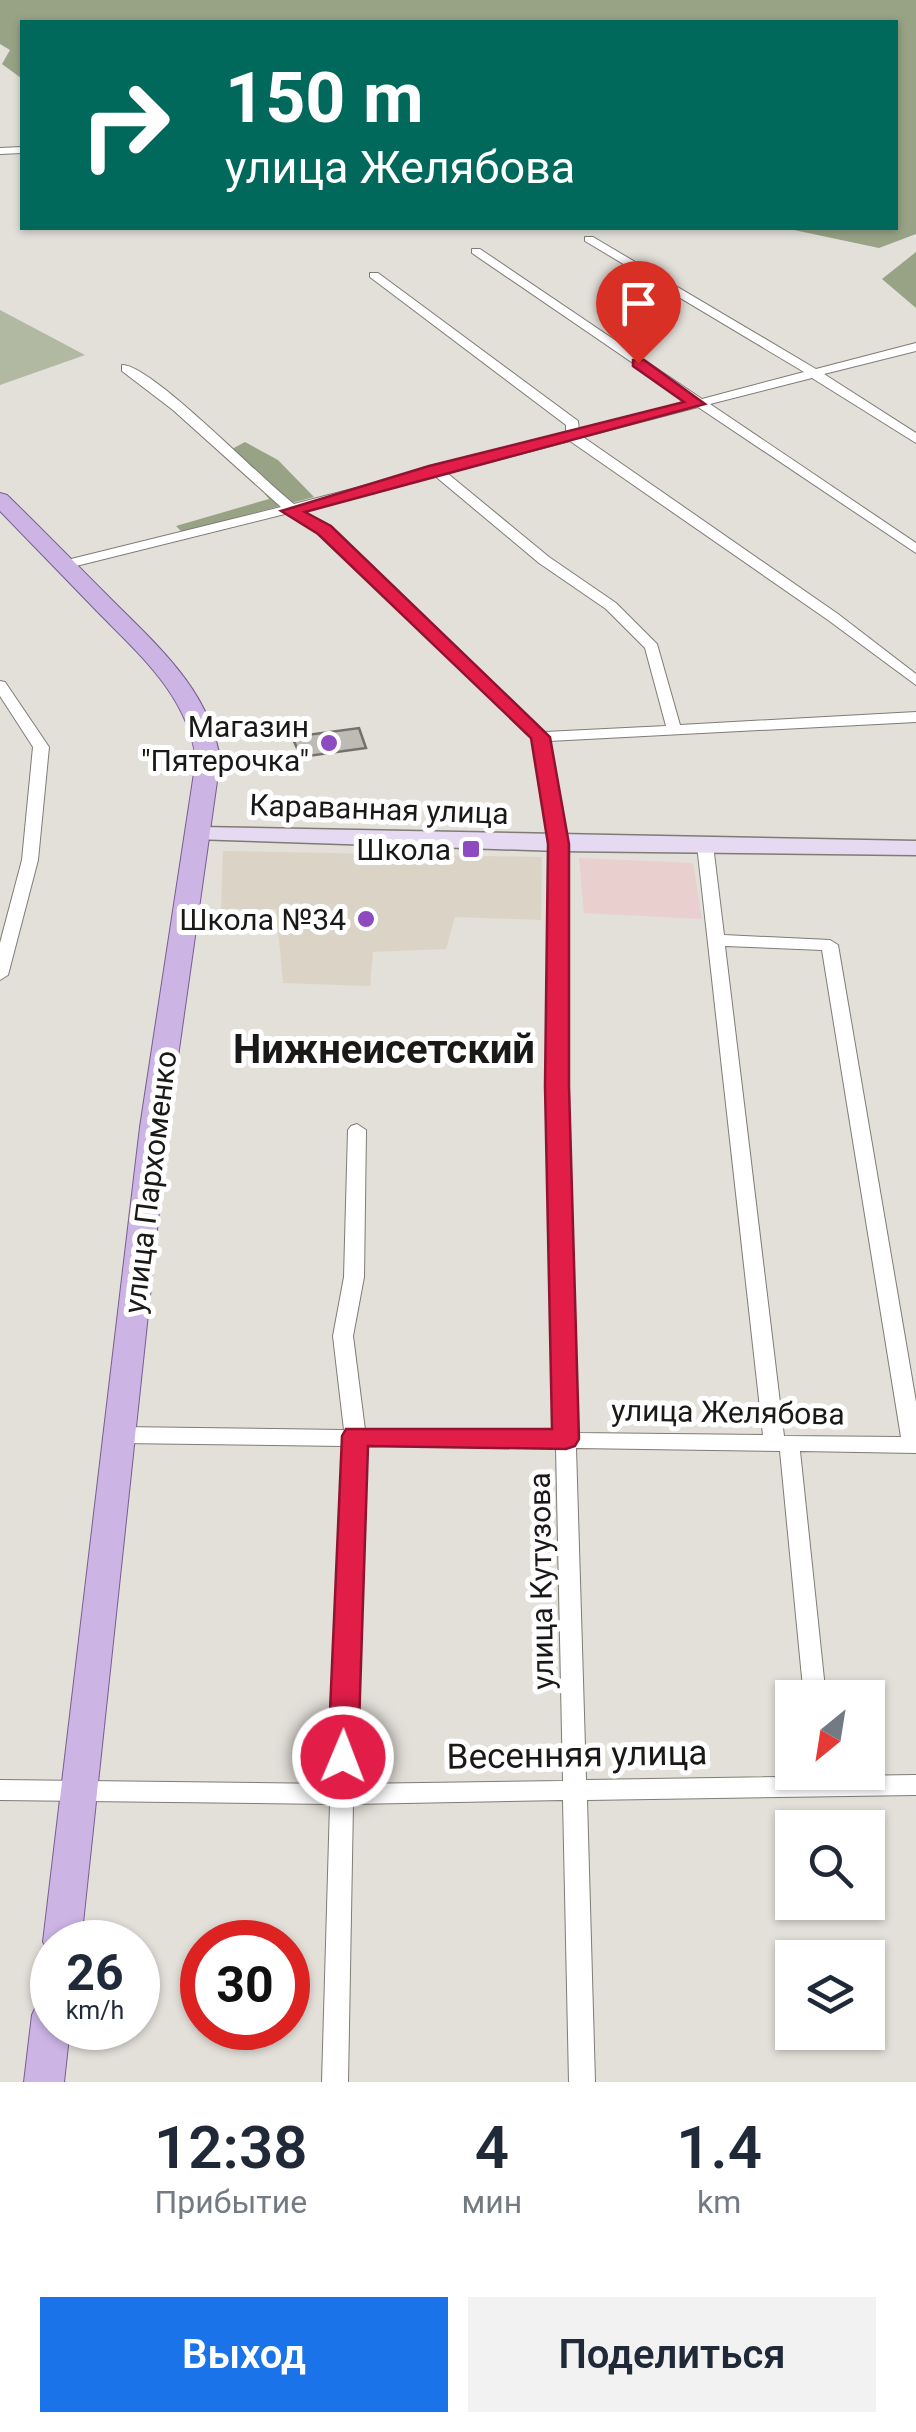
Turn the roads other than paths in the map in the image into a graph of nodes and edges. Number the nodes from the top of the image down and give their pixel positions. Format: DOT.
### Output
graph roads {
  1 [pos="590,239"];
  2 [pos="476,252"];
  3 [pos="374,276"];
  4 [pos="916,348"];
  5 [pos="126,368"];
  6 [pos="815,373"];
  7 [pos="697,404"];
  8 [pos="916,424"];
  9 [pos="898,426"];
  10 [pos="572,436"];
  11 [pos="916,438"];
  12 [pos="435,469"];
  13 [pos="0,499"];
  14 [pos="290,511"];
  15 [pos="916,548"];
  16 [pos="64,564"];
  17 [pos="916,681"];
  18 [pos="0,684"];
  19 [pos="916,717"];
  20 [pos="674,729"];
  21 [pos="540,737"];
  22 [pos="200,834"];
  23 [pos="559,844"];
  24 [pos="705,846"];
  25 [pos="916,848"];
  26 [pos="716,940"];
  27 [pos="0,975"];
  28 [pos="357,1130"];
  29 [pos="120,1435"];
  30 [pos="355,1436"];
  31 [pos="566,1439"];
  32 [pos="782,1442"];
  33 [pos="914,1445"];
  34 [pos="813,1680"];
  35 [pos="775,1782"];
  36 [pos="885,1783"];
  37 [pos="916,1785"];
  38 [pos="0,1790"];
  39 [pos="81,1792"];
  40 [pos="574,1792"];
  41 [pos="342,1794"];
  42 [pos="65,1920"];
  43 [pos="48,2050"];
  44 [pos="44,2082"];
  45 [pos="335,2082"];
  46 [pos="582,2082"];
  1 -- 6 [label="street"];
  2 -- 7 [label="street"];
  3 -- 10 [label="street"];
  4 -- 6 [label="street"];
  5 -- 14 [label="street"];
  6 -- 7 [label="street"];
  6 -- 9 [label="street"];
  7 -- 10 [label="street"];
  7 -- 15 [label="street"];
  8 -- 9 [label="street"];
  9 -- 11 [label="street"];
  10 -- 12 [label="street"];
  10 -- 17 [label="street"];
  12 -- 14 [label="street"];
  12 -- 20 [label="street"];
  13 -- 16 [label="main road, улица Пархоменко"];
  14 -- 16 [label="street"];
  14 -- 21 [label="street"];
  16 -- 22 [label="main road, улица Пархоменко"];
  18 -- 27 [label="street"];
  19 -- 20 [label="street"];
  20 -- 21 [label="street"];
  21 -- 23 [label="street, улица Кутузова"];
  22 -- 23 [label="street, Караванная улица"];
  22 -- 29 [label="main road, улица Пархоменко"];
  23 -- 24 [label="street, Караванная улица"];
  23 -- 31 [label="street, улица Кутузова"];
  24 -- 25 [label="street, Караванная улица"];
  24 -- 26 [label="street"];
  26 -- 32 [label="street"];
  26 -- 33 [label="street"];
  28 -- 30 [label="street"];
  29 -- 30 [label="street, улица Желябова"];
  29 -- 39 [label="main road, улица Пархоменко"];
  30 -- 31 [label="street, улица Желябова"];
  30 -- 41 [label="street"];
  31 -- 32 [label="street, улица Желябова"];
  31 -- 40 [label="street, улица Кутузова"];
  32 -- 33 [label="street, улица Желябова"];
  32 -- 34 [label="street"];
  35 -- 40 [label="street, Весенняя улица"];
  36 -- 37 [label="street, Весенняя улица"];
  38 -- 39 [label="street, Весенняя улица"];
  39 -- 41 [label="street, Весенняя улица"];
  39 -- 42 [label="main road, улица Пархоменко"];
  40 -- 41 [label="street, Весенняя улица"];
  40 -- 46 [label="street, улица Кутузова"];
  41 -- 45 [label="street"];
  43 -- 44 [label="main road"];
}
